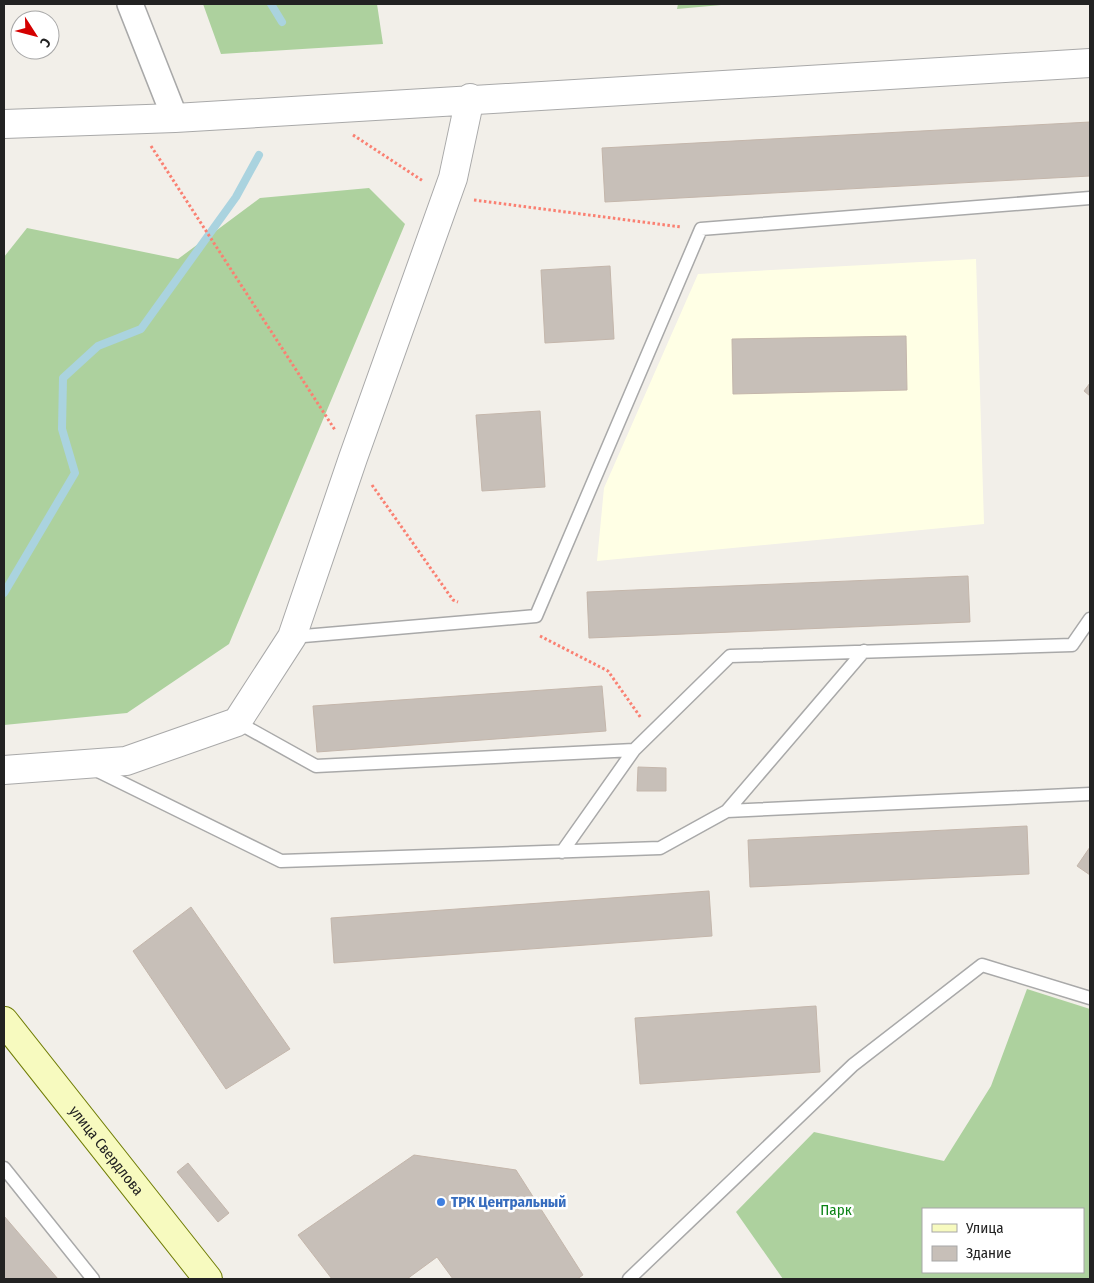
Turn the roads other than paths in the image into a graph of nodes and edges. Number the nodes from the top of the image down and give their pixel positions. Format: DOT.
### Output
graph roads {
  1 [pos="130,4"];
  2 [pos="1090,63"];
  3 [pos="470,98"];
  4 [pos="175,118"];
  5 [pos="4,124"];
  6 [pos="1090,198"];
  7 [pos="1090,619"];
  8 [pos="292,637"];
  9 [pos="864,651"];
  10 [pos="237,722"];
  11 [pos="634,750"];
  12 [pos="86,765"];
  13 [pos="4,770"];
  14 [pos="1090,794"];
  15 [pos="727,811"];
  16 [pos="562,852"];
  17 [pos="1090,998"];
  18 [pos="4,1021"];
  19 [pos="4,1168"];
  20 [pos="93,1279"];
  21 [pos="208,1279"];
  22 [pos="629,1279"];
  1 -- 4 [label="street"];
  2 -- 3 [label="street"];
  3 -- 4 [label="street"];
  3 -- 8 [label="street"];
  4 -- 5 [label="street"];
  6 -- 8 [label="lane"];
  7 -- 9 [label="lane"];
  8 -- 10 [label="street"];
  9 -- 11 [label="lane"];
  9 -- 15 [label="lane"];
  10 -- 11 [label="lane"];
  10 -- 12 [label="street"];
  11 -- 16 [label="lane"];
  12 -- 13 [label="street"];
  12 -- 16 [label="lane"];
  14 -- 15 [label="lane"];
  15 -- 16 [label="lane"];
  17 -- 22 [label="lane"];
  18 -- 21 [label="main road, улица Свердлова"];
  19 -- 20 [label="lane"];
}
